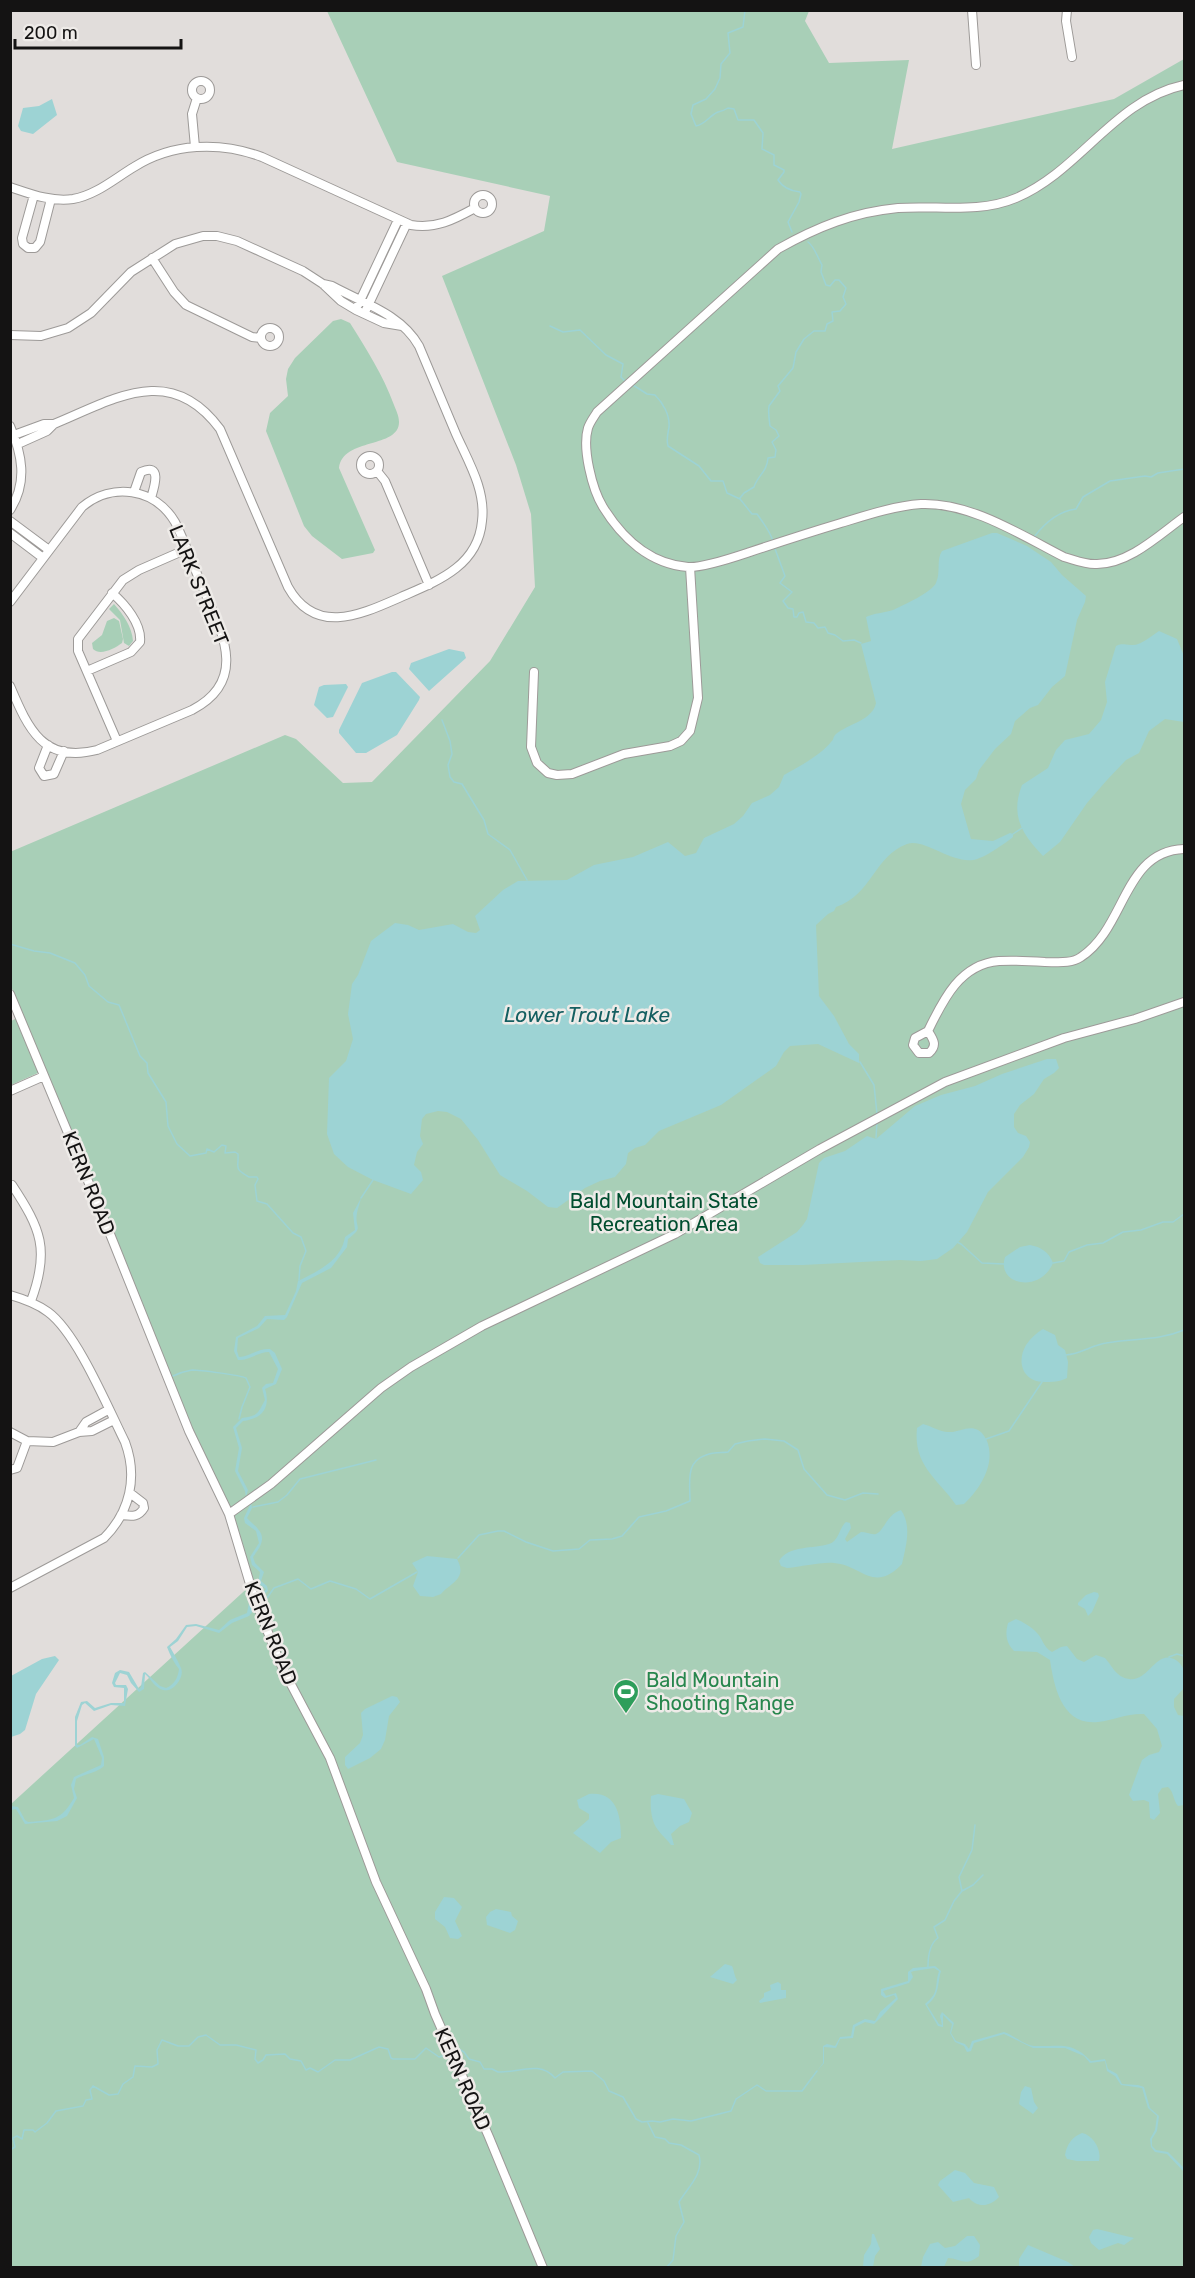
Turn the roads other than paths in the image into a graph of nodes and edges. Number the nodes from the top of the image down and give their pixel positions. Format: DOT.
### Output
graph roads {
  1 [pos="972,10"];
  2 [pos="1066,10"];
  3 [pos="1072,57"];
  4 [pos="976,65"];
  5 [pos="1185,85"];
  6 [pos="197,98"];
  7 [pos="195,147"];
  8 [pos="10,188"];
  9 [pos="33,195"];
  10 [pos="51,199"];
  11 [pos="475,208"];
  12 [pos="398,220"];
  13 [pos="406,223"];
  14 [pos="152,258"];
  15 [pos="358,306"];
  16 [pos="366,310"];
  17 [pos="10,335"];
  18 [pos="261,338"];
  19 [pos="54,424"];
  20 [pos="10,426"];
  21 [pos="14,435"];
  22 [pos="18,444"];
  23 [pos="377,471"];
  24 [pos="134,492"];
  25 [pos="151,498"];
  26 [pos="10,510"];
  27 [pos="1185,517"];
  28 [pos="10,521"];
  29 [pos="10,533"];
  30 [pos="187,549"];
  31 [pos="49,550"];
  32 [pos="43,558"];
  33 [pos="690,567"];
  34 [pos="429,585"];
  35 [pos="112,593"];
  36 [pos="10,602"];
  37 [pos="87,671"];
  38 [pos="534,672"];
  39 [pos="10,686"];
  40 [pos="117,741"];
  41 [pos="48,745"];
  42 [pos="64,752"];
  43 [pos="1185,849"];
  44 [pos="10,994"];
  45 [pos="1185,1002"];
  46 [pos="928,1031"];
  47 [pos="44,1076"];
  48 [pos="10,1091"];
  49 [pos="12,1185"];
  50 [pos="10,1295"];
  51 [pos="31,1301"];
  52 [pos="108,1410"];
  53 [pos="114,1420"];
  54 [pos="10,1432"];
  55 [pos="79,1432"];
  56 [pos="27,1441"];
  57 [pos="10,1470"];
  58 [pos="130,1493"];
  59 [pos="229,1514"];
  60 [pos="121,1515"];
  61 [pos="10,1588"];
  62 [pos="543,2268"];
  1 -- 4 [label="street"];
  2 -- 3 [label="street"];
  5 -- 33 [label="street"];
  6 -- 7 [label="street"];
  7 -- 10 [label="street"];
  7 -- 12 [label="street"];
  8 -- 9 [label="street"];
  9 -- 10 [label="street"];
  9 -- 10 [label="street"];
  11 -- 13 [label="street"];
  12 -- 13 [label="street"];
  12 -- 15 [label="street"];
  13 -- 16 [label="street"];
  14 -- 15 [label="street"];
  14 -- 17 [label="street"];
  14 -- 18 [label="street"];
  15 -- 16 [label="street"];
  16 -- 34 [label="street"];
  19 -- 21 [label="street"];
  19 -- 22 [label="street"];
  19 -- 34 [label="street"];
  20 -- 21 [label="street"];
  21 -- 22 [label="street"];
  22 -- 26 [label="street"];
  23 -- 34 [label="street"];
  24 -- 25 [label="street, LARK STREET"];
  24 -- 25 [label="street"];
  24 -- 31 [label="street, LARK STREET"];
  25 -- 30 [label="street, LARK STREET"];
  27 -- 33 [label="street"];
  28 -- 31 [label="street"];
  29 -- 32 [label="street"];
  30 -- 35 [label="street"];
  30 -- 40 [label="street, LARK STREET"];
  31 -- 32 [label="street, LARK STREET"];
  32 -- 36 [label="street, LARK STREET"];
  33 -- 38 [label="street"];
  35 -- 37 [label="street"];
  35 -- 37 [label="street"];
  37 -- 40 [label="street"];
  39 -- 41 [label="street, LARK STREET"];
  40 -- 42 [label="street, LARK STREET"];
  41 -- 42 [label="street, LARK STREET"];
  41 -- 42 [label="street"];
  43 -- 46 [label="street"];
  44 -- 47 [label="street, KERN ROAD"];
  45 -- 59 [label="street"];
  47 -- 48 [label="street"];
  47 -- 59 [label="street, KERN ROAD"];
  49 -- 51 [label="street"];
  50 -- 51 [label="street"];
  51 -- 52 [label="street"];
  52 -- 53 [label="street"];
  52 -- 55 [label="street"];
  53 -- 55 [label="street"];
  53 -- 58 [label="street"];
  54 -- 56 [label="street"];
  55 -- 56 [label="street"];
  56 -- 57 [label="street"];
  58 -- 60 [label="street"];
  58 -- 60 [label="street"];
  59 -- 62 [label="street, KERN ROAD"];
  60 -- 61 [label="street"];
}
